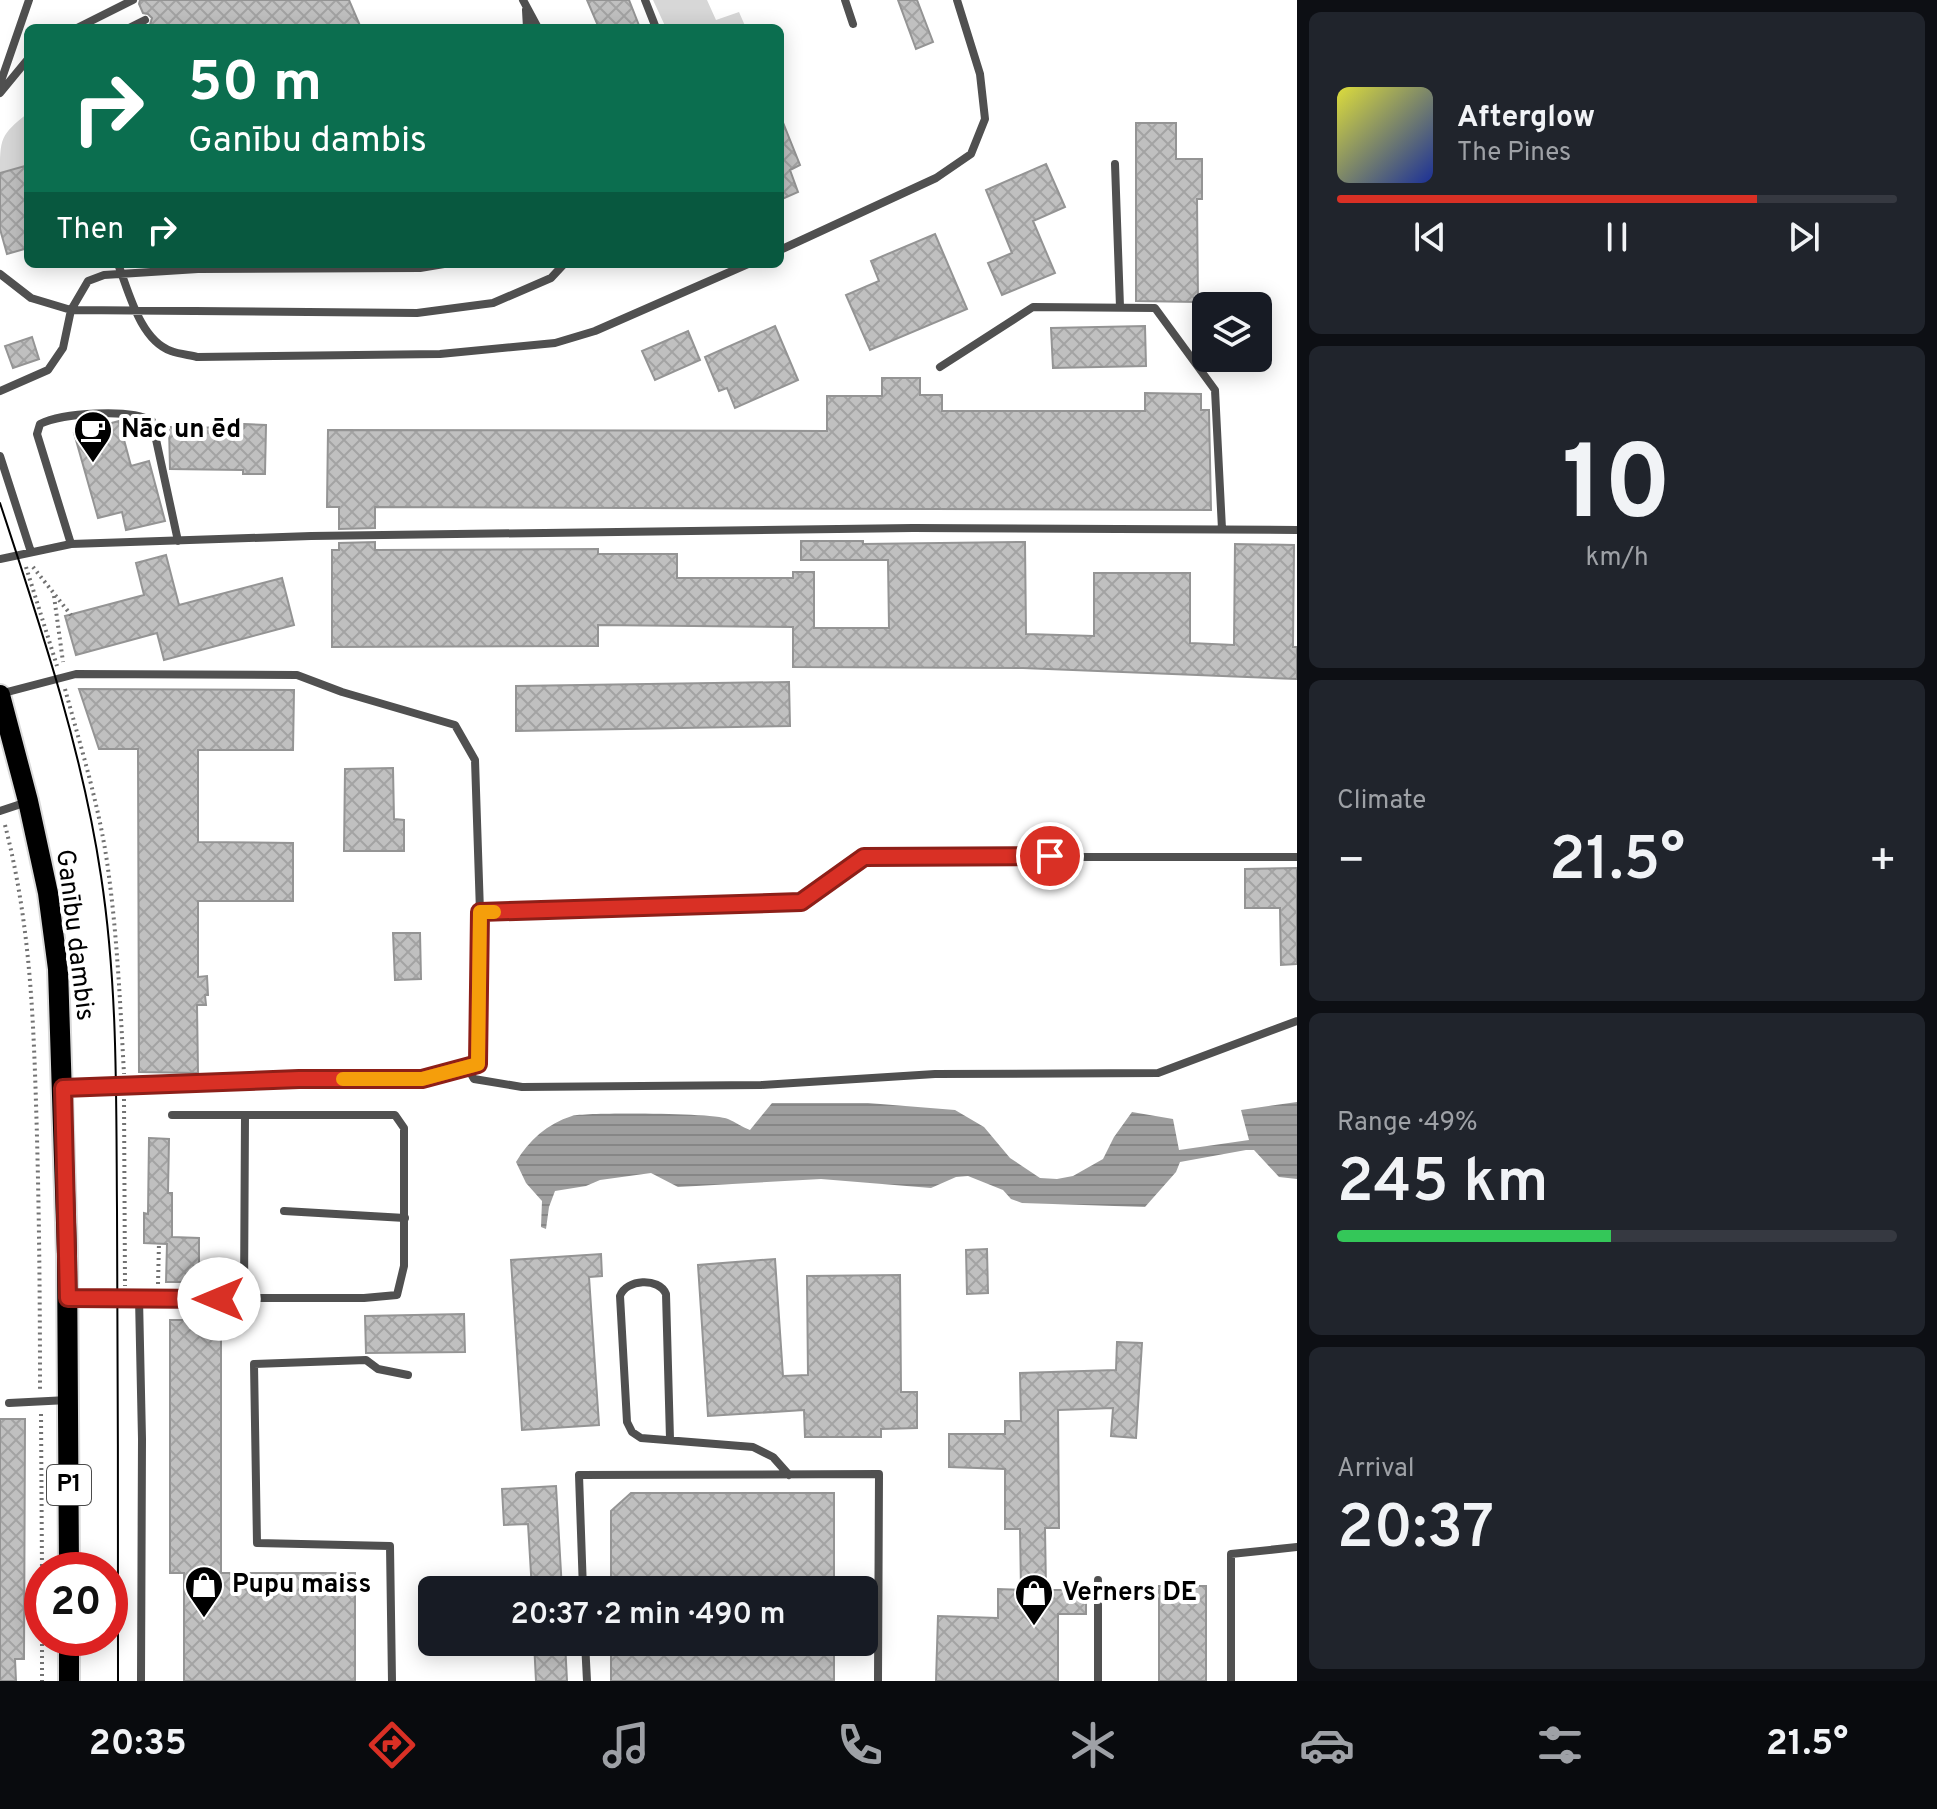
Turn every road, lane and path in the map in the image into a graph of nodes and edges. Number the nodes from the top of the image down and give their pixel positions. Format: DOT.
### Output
graph roads {
  1 [pos="29,0"];
  2 [pos="133,0"];
  3 [pos="645,0"];
  4 [pos="845,0"];
  5 [pos="957,0"];
  6 [pos="524,3"];
  7 [pos="145,20"];
  8 [pos="85,24"];
  9 [pos="137,24"];
  10 [pos="527,24"];
  11 [pos="536,24"];
  12 [pos="654,24"];
  13 [pos="853,24"];
  14 [pos="24,64"];
  15 [pos="0,84"];
  16 [pos="0,93"];
  17 [pos="1115,164"];
  18 [pos="784,248"];
  19 [pos="120,268"];
  20 [pos="420,268"];
  21 [pos="560,268"];
  22 [pos="739,268"];
  23 [pos="0,274"];
  24 [pos="1120,307"];
  25 [pos="71,310"];
  26 [pos="137,312"];
  27 [pos="940,367"];
  28 [pos="0,391"];
  29 [pos="0,456"];
  30 [pos="1222,529"];
  31 [pos="1297,530"];
  32 [pos="178,541"];
  33 [pos="71,544"];
  34 [pos="28,553"];
  35 [pos="0,559"];
  36 [pos="54,595"];
  37 [pos="71,615"];
  38 [pos="61,677"];
  39 [pos="0,694"];
  40 [pos="28,801"];
  41 [pos="1,810"];
  42 [pos="1297,857"];
  43 [pos="480,912"];
  44 [pos="1297,1021"];
  45 [pos="467,1067"];
  46 [pos="124,1087"];
  47 [pos="63,1088"];
  48 [pos="172,1115"];
  49 [pos="245,1115"];
  50 [pos="284,1211"];
  51 [pos="405,1218"];
  52 [pos="159,1243"];
  53 [pos="125,1297"];
  54 [pos="68,1298"];
  55 [pos="139,1298"];
  56 [pos="158,1298"];
  57 [pos="244,1299"];
  58 [pos="408,1375"];
  59 [pos="68,1400"];
  60 [pos="41,1402"];
  61 [pos="9,1403"];
  62 [pos="670,1439"];
  63 [pos="789,1475"];
  64 [pos="1297,1547"];
  65 [pos="42,1552"];
  66 [pos="69,1552"];
  67 [pos="583,1576"];
  68 [pos="1098,1580"];
  69 [pos="42,1656"];
  70 [pos="69,1656"];
  71 [pos="586,1656"];
  72 [pos="42,1681"];
  73 [pos="69,1681"];
  74 [pos="141,1681"];
  75 [pos="392,1681"];
  76 [pos="587,1681"];
  77 [pos="878,1681"];
  78 [pos="1098,1681"];
  79 [pos="1231,1681"];
  1 -- 15 [label="lane"];
  2 -- 8 [label="lane"];
  3 -- 12 [label="lane"];
  4 -- 13 [label="lane"];
  5 -- 18 [label="lane"];
  6 -- 10 [label="lane"];
  6 -- 11 [label="lane"];
  7 -- 9 [label="lane"];
  14 -- 16 [label="lane"];
  17 -- 24 [label="lane"];
  19 -- 20 [label="lane"];
  19 -- 25 [label="lane"];
  19 -- 26 [label="lane"];
  21 -- 26 [label="lane"];
  22 -- 26 [label="lane"];
  23 -- 25 [label="lane"];
  24 -- 27 [label="lane"];
  24 -- 30 [label="lane"];
  25 -- 26 [label="lane"];
  25 -- 28 [label="lane"];
  29 -- 34 [label="lane"];
  30 -- 31 [label="lane"];
  30 -- 32 [label="lane"];
  32 -- 33 [label="lane"];
  32 -- 33 [label="lane"];
  33 -- 34 [label="lane"];
  34 -- 35 [label="lane"];
  34 -- 36 [label="path"];
  34 -- 38 [label="path"];
  36 -- 37 [label="path"];
  36 -- 38 [label="path"];
  38 -- 39 [label="lane"];
  38 -- 43 [label="lane"];
  38 -- 46 [label="path"];
  39 -- 40 [label="main road, Ganību dambis / P1"];
  40 -- 41 [label="lane"];
  40 -- 47 [label="main road, Ganību dambis / P1"];
  41 -- 60 [label="path"];
  42 -- 43 [label="lane"];
  43 -- 45 [label="lane"];
  44 -- 45 [label="lane"];
  45 -- 46 [label="lane"];
  46 -- 47 [label="lane"];
  46 -- 53 [label="path"];
  47 -- 54 [label="main road, Ganību dambis / P1"];
  48 -- 49 [label="lane"];
  49 -- 51 [label="lane"];
  49 -- 57 [label="lane"];
  50 -- 51 [label="lane"];
  51 -- 57 [label="lane"];
  52 -- 56 [label="path"];
  53 -- 54 [label="lane"];
  53 -- 55 [label="lane"];
  54 -- 59 [label="main road, Ganību dambis / P1"];
  55 -- 56 [label="lane"];
  55 -- 74 [label="lane"];
  56 -- 57 [label="lane"];
  58 -- 75 [label="lane"];
  59 -- 60 [label="lane"];
  59 -- 66 [label="main road, Ganību dambis / P1"];
  60 -- 61 [label="lane"];
  60 -- 65 [label="path"];
  62 -- 62 [label="lane"];
  62 -- 63 [label="lane"];
  63 -- 67 [label="lane"];
  63 -- 77 [label="lane"];
  64 -- 79 [label="lane"];
  68 -- 78 [label="lane"];
  69 -- 72 [label="path"];
  70 -- 73 [label="main road"];
  71 -- 76 [label="lane"];
}
